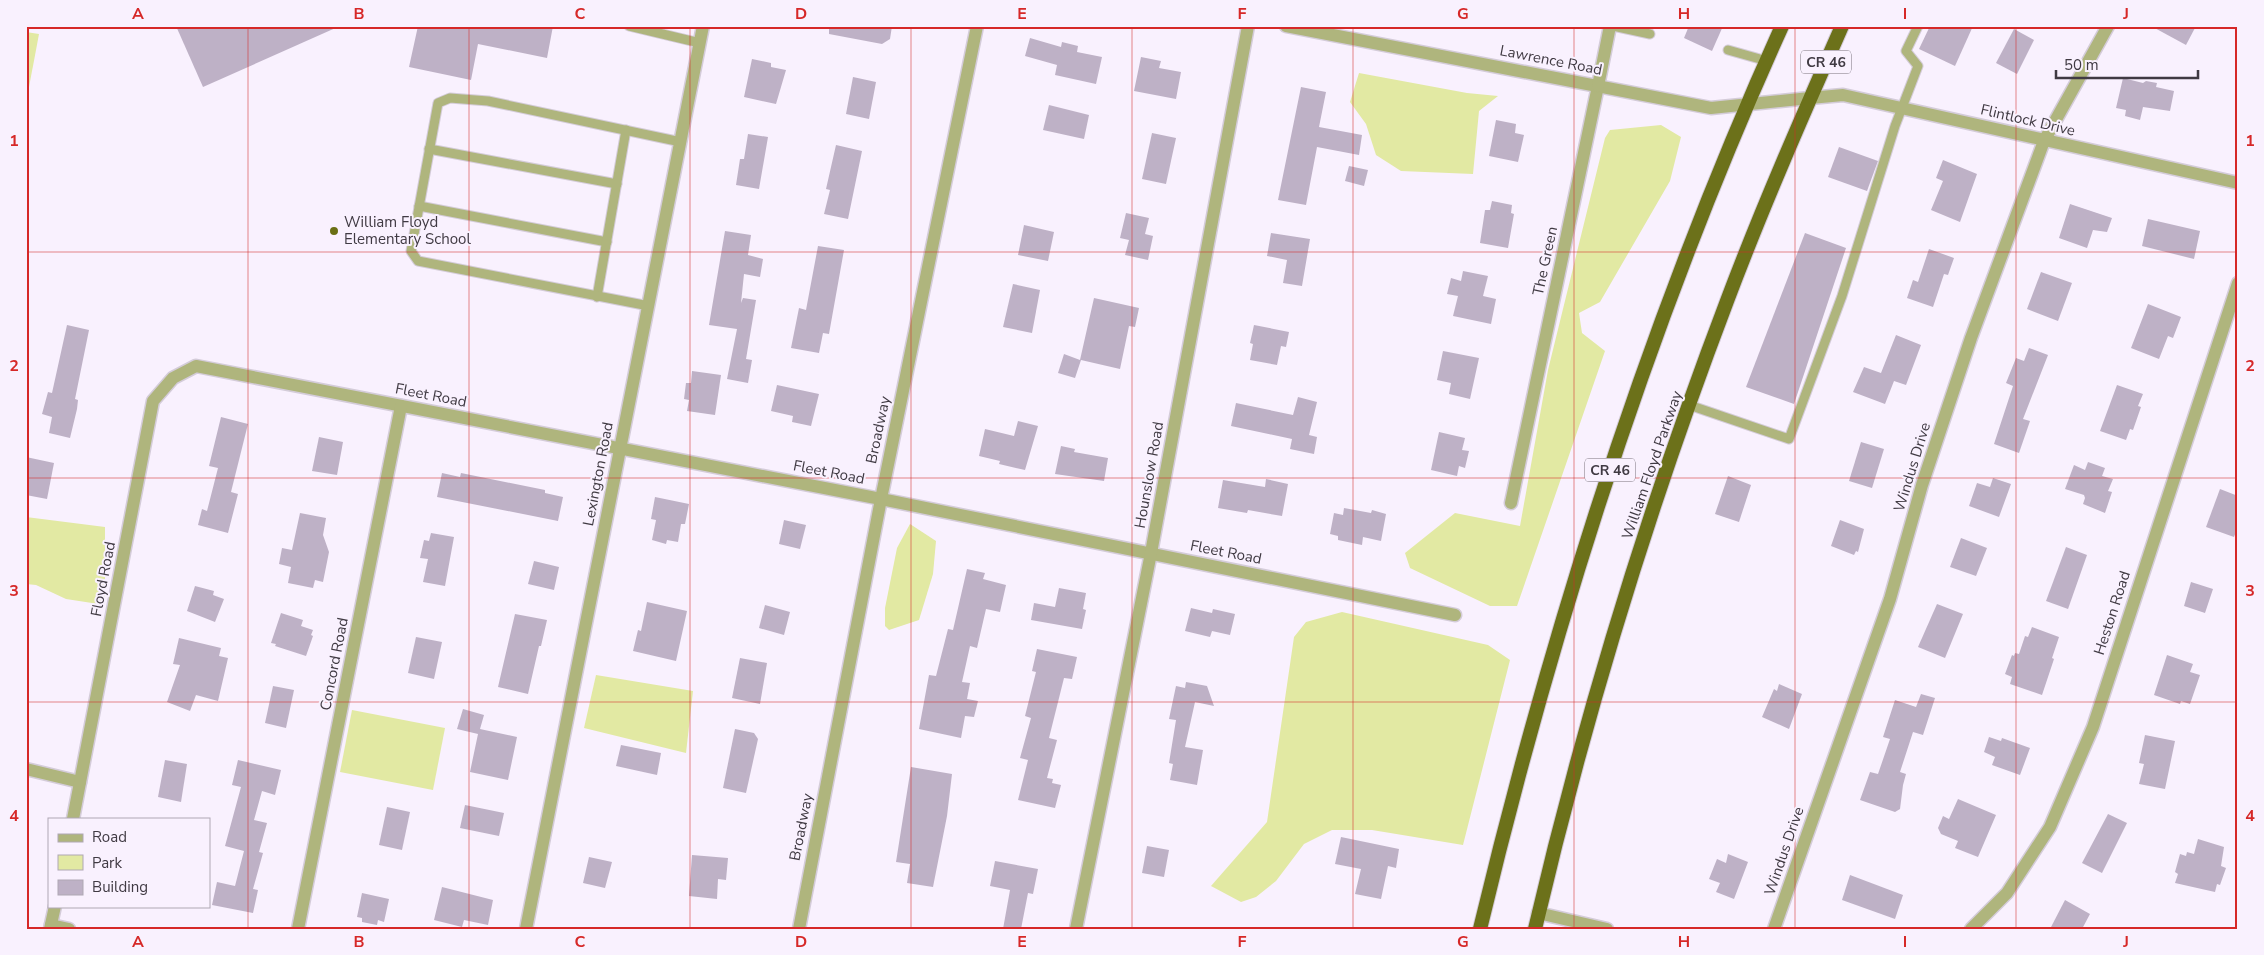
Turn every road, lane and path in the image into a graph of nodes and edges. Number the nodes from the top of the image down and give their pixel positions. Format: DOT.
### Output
graph roads {
  1 [pos="629,26"];
  2 [pos="703,26"];
  3 [pos="977,26"];
  4 [pos="1248,26"];
  5 [pos="1286,26"];
  6 [pos="1611,26"];
  7 [pos="1782,26"];
  8 [pos="1842,26"];
  9 [pos="1918,26"];
  10 [pos="2108,26"];
  11 [pos="1650,34"];
  12 [pos="700,43"];
  13 [pos="1728,50"];
  14 [pos="1767,61"];
  15 [pos="1598,86"];
  16 [pos="1810,98"];
  17 [pos="1748,104"];
  18 [pos="1902,108"];
  19 [pos="626,130"];
  20 [pos="2044,141"];
  21 [pos="681,142"];
  22 [pos="429,148"];
  23 [pos="2238,183"];
  24 [pos="617,184"];
  25 [pos="419,206"];
  26 [pos="607,242"];
  27 [pos="2238,283"];
  28 [pos="597,297"];
  29 [pos="649,306"];
  30 [pos="196,366"];
  31 [pos="1689,405"];
  32 [pos="401,406"];
  33 [pos="620,450"];
  34 [pos="881,499"];
  35 [pos="1511,503"];
  36 [pos="1151,553"];
  37 [pos="1455,615"];
  38 [pos="26,770"];
  39 [pos="80,782"];
  40 [pos="73,818"];
  41 [pos="55,908"];
  42 [pos="1538,913"];
  43 [pos="50,927"];
  44 [pos="69,929"];
  45 [pos="298,929"];
  46 [pos="526,929"];
  47 [pos="799,929"];
  48 [pos="1076,929"];
  49 [pos="1480,929"];
  50 [pos="1534,929"];
  51 [pos="1607,929"];
  52 [pos="1774,929"];
  53 [pos="1971,929"];
  1 -- 12 [label="lane"];
  2 -- 12 [label="street, Lexington Road"];
  3 -- 34 [label="street, Broadway"];
  4 -- 36 [label="street, Hounslow Road"];
  5 -- 15 [label="street, Lawrence Road"];
  6 -- 11 [label="lane"];
  6 -- 15 [label="street, The Green"];
  7 -- 14 [label="highway, CR 46"];
  8 -- 16 [label="highway, William Floyd Parkway / CR 46"];
  9 -- 18 [label="lane"];
  10 -- 20 [label="street, Windus Drive"];
  12 -- 21 [label="street, Lexington Road"];
  13 -- 14 [label="lane"];
  14 -- 17 [label="highway, CR 46"];
  15 -- 17 [label="street, Lawrence Road"];
  15 -- 35 [label="street, The Green"];
  16 -- 17 [label="street, Lawrence Road"];
  16 -- 18 [label="street, Flintlock Drive"];
  16 -- 31 [label="highway, William Floyd Parkway / CR 46"];
  17 -- 49 [label="highway, CR 46"];
  18 -- 20 [label="street, Flintlock Drive"];
  18 -- 31 [label="lane"];
  19 -- 21 [label="lane"];
  19 -- 22 [label="lane"];
  19 -- 24 [label="lane"];
  20 -- 23 [label="street, Flintlock Drive"];
  20 -- 52 [label="street, Windus Drive"];
  21 -- 29 [label="street, Lexington Road"];
  22 -- 24 [label="lane"];
  22 -- 25 [label="lane"];
  24 -- 26 [label="lane"];
  25 -- 26 [label="lane"];
  25 -- 28 [label="lane"];
  26 -- 28 [label="lane"];
  27 -- 53 [label="street, Heston Road"];
  28 -- 29 [label="lane"];
  29 -- 33 [label="street, Lexington Road"];
  30 -- 32 [label="street, Fleet Road"];
  30 -- 39 [label="street, Floyd Road"];
  31 -- 42 [label="highway, William Floyd Parkway / CR 46"];
  32 -- 33 [label="street, Fleet Road"];
  32 -- 45 [label="street, Concord Road"];
  33 -- 34 [label="street, Fleet Road"];
  33 -- 46 [label="street, Lexington Road"];
  34 -- 36 [label="street, Fleet Road"];
  34 -- 47 [label="street, Broadway"];
  36 -- 37 [label="street, Fleet Road"];
  36 -- 48 [label="street, Hounslow Road"];
  38 -- 39 [label="street"];
  39 -- 40 [label="street, Floyd Road"];
  41 -- 43 [label="street"];
  42 -- 50 [label="highway, William Floyd Parkway / CR 46"];
  42 -- 51 [label="street"];
  43 -- 44 [label="street"];
}
